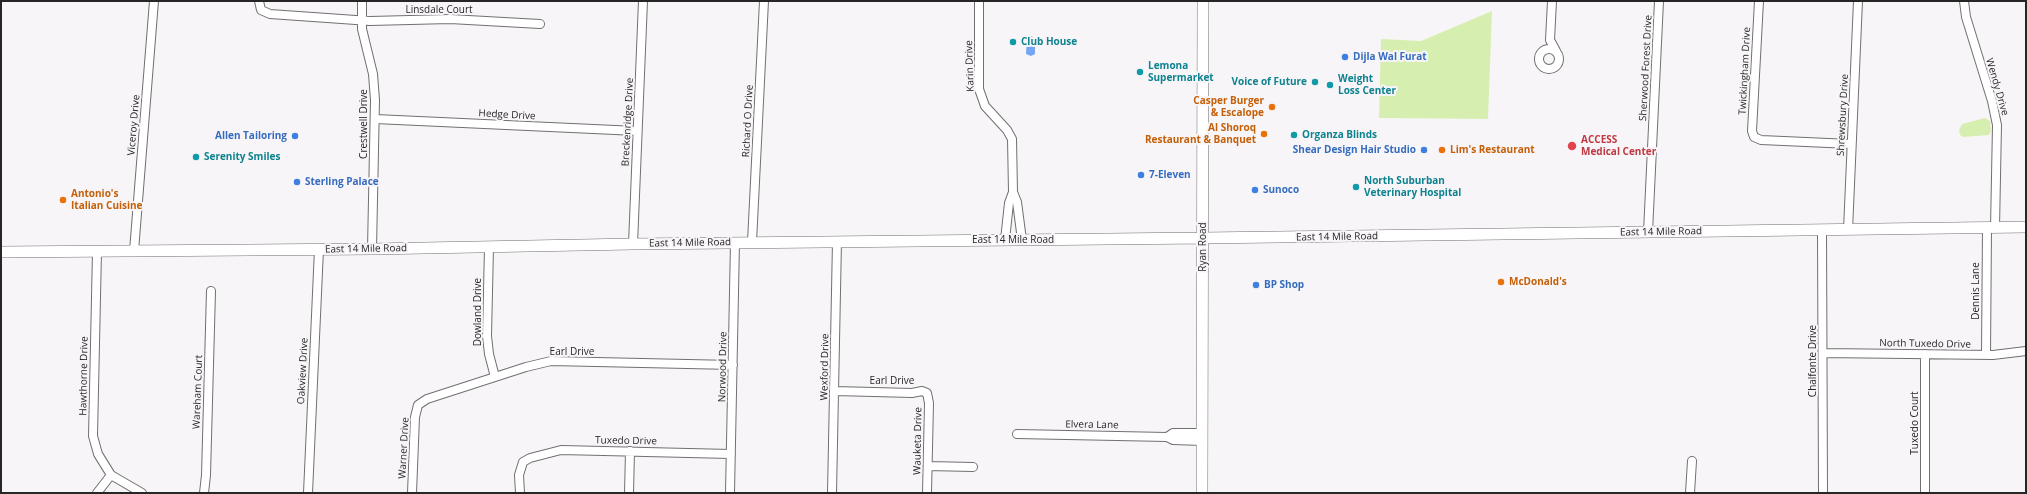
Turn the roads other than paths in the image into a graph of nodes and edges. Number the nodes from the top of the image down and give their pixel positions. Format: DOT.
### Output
graph roads {
  1 [pos="154,1"];
  2 [pos="259,1"];
  3 [pos="362,1"];
  4 [pos="643,1"];
  5 [pos="764,1"];
  6 [pos="979,1"];
  7 [pos="1203,1"];
  8 [pos="1552,1"];
  9 [pos="1659,1"];
  10 [pos="1759,1"];
  11 [pos="1858,1"];
  12 [pos="1964,1"];
  13 [pos="361,20"];
  14 [pos="540,24"];
  15 [pos="1550,40"];
  16 [pos="1543,51"];
  17 [pos="1556,51"];
  18 [pos="375,119"];
  19 [pos="637,131"];
  20 [pos="1851,144"];
  21 [pos="1013,192"];
  22 [pos="2026,227"];
  23 [pos="1991,228"];
  24 [pos="1822,230"];
  25 [pos="1848,230"];
  26 [pos="1648,232"];
  27 [pos="1203,238"];
  28 [pos="1005,240"];
  29 [pos="1022,240"];
  30 [pos="837,241"];
  31 [pos="735,242"];
  32 [pos="752,242"];
  33 [pos="633,244"];
  34 [pos="489,247"];
  35 [pos="319,249"];
  36 [pos="372,249"];
  37 [pos="97,251"];
  38 [pos="134,251"];
  39 [pos="1,252"];
  40 [pos="211,292"];
  41 [pos="2026,351"];
  42 [pos="1823,353"];
  43 [pos="1926,354"];
  44 [pos="1986,354"];
  45 [pos="733,365"];
  46 [pos="495,377"];
  47 [pos="834,391"];
  48 [pos="925,391"];
  49 [pos="418,405"];
  50 [pos="1016,434"];
  51 [pos="1202,437"];
  52 [pos="630,452"];
  53 [pos="731,454"];
  54 [pos="1692,461"];
  55 [pos="928,466"];
  56 [pos="973,467"];
  57 [pos="111,475"];
  58 [pos="97,493"];
  59 [pos="142,493"];
  60 [pos="204,493"];
  61 [pos="308,493"];
  62 [pos="412,493"];
  63 [pos="520,493"];
  64 [pos="628,493"];
  65 [pos="730,493"];
  66 [pos="832,493"];
  67 [pos="927,493"];
  68 [pos="1202,493"];
  69 [pos="1690,493"];
  70 [pos="1823,493"];
  71 [pos="1925,493"];
  1 -- 38 [label="street, Viceroy Drive"];
  2 -- 13 [label="street, Linsdale Court"];
  3 -- 13 [label="street, Crestwell Drive"];
  4 -- 19 [label="street, Breckenridge Drive"];
  5 -- 32 [label="street, Richard O Drive"];
  6 -- 21 [label="street, Karin Drive"];
  7 -- 27 [label="main road, Ryan Road"];
  8 -- 15 [label="street"];
  9 -- 26 [label="street, Sherwood Forest Drive"];
  10 -- 20 [label="street, Twickingham Drive"];
  11 -- 20 [label="street, Shrewsbury Drive"];
  12 -- 23 [label="street, Wendy Drive"];
  13 -- 14 [label="street, Linsdale Court"];
  13 -- 18 [label="street, Crestwell Drive"];
  15 -- 16 [label="street"];
  15 -- 17 [label="street"];
  16 -- 17 [label="street"];
  16 -- 17 [label="street"];
  18 -- 19 [label="street, Hedge Drive"];
  18 -- 36 [label="street, Crestwell Drive"];
  19 -- 33 [label="street, Breckenridge Drive"];
  20 -- 25 [label="street, Shrewsbury Drive"];
  21 -- 28 [label="street, Karin Drive"];
  21 -- 29 [label="street, Karin Drive"];
  22 -- 23 [label="main road, East 14 Mile Road"];
  23 -- 25 [label="main road, East 14 Mile Road"];
  23 -- 44 [label="street, Dennis Lane"];
  24 -- 25 [label="main road, East 14 Mile Road"];
  24 -- 26 [label="main road, East 14 Mile Road"];
  24 -- 42 [label="street, Chalfonte Drive"];
  26 -- 27 [label="main road, East 14 Mile Road"];
  27 -- 29 [label="main road, East 14 Mile Road"];
  27 -- 51 [label="main road, Ryan Road"];
  28 -- 29 [label="main road, East 14 Mile Road"];
  28 -- 30 [label="main road, East 14 Mile Road"];
  30 -- 32 [label="main road, East 14 Mile Road"];
  30 -- 47 [label="street, Wexford Drive"];
  31 -- 32 [label="main road, East 14 Mile Road"];
  31 -- 33 [label="main road, East 14 Mile Road"];
  31 -- 45 [label="street, Norwood Drive"];
  33 -- 34 [label="main road, East 14 Mile Road"];
  34 -- 36 [label="main road, East 14 Mile Road"];
  34 -- 46 [label="street, Dowland Drive"];
  35 -- 36 [label="main road, East 14 Mile Road"];
  35 -- 38 [label="main road, East 14 Mile Road"];
  35 -- 61 [label="street, Oakview Drive"];
  37 -- 38 [label="main road, East 14 Mile Road"];
  37 -- 39 [label="main road, East 14 Mile Road"];
  37 -- 57 [label="street, Hawthorne Drive"];
  40 -- 60 [label="street, Wareham Court"];
  41 -- 44 [label="street, North Tuxedo Drive"];
  42 -- 43 [label="street, North Tuxedo Drive"];
  42 -- 70 [label="street, Chalfonte Drive"];
  43 -- 44 [label="street, North Tuxedo Drive"];
  43 -- 71 [label="street, Tuxedo Court"];
  45 -- 46 [label="street, Earl Drive"];
  45 -- 53 [label="street, Norwood Drive"];
  46 -- 49 [label="street, Earl Drive"];
  47 -- 48 [label="street, Earl Drive"];
  47 -- 66 [label="street, Wexford Drive"];
  48 -- 55 [label="street, Wauketa Drive"];
  49 -- 62 [label="street, Warner Drive"];
  50 -- 51 [label="street, Elvera Lane"];
  51 -- 68 [label="main road, Ryan Road"];
  52 -- 53 [label="street, Tuxedo Drive"];
  52 -- 63 [label="street, Tuxedo Drive"];
  52 -- 64 [label="street"];
  53 -- 65 [label="street, Norwood Drive"];
  54 -- 69 [label="street"];
  55 -- 56 [label="street"];
  55 -- 67 [label="street, Wauketa Drive"];
  57 -- 58 [label="street"];
  57 -- 59 [label="street"];
}
